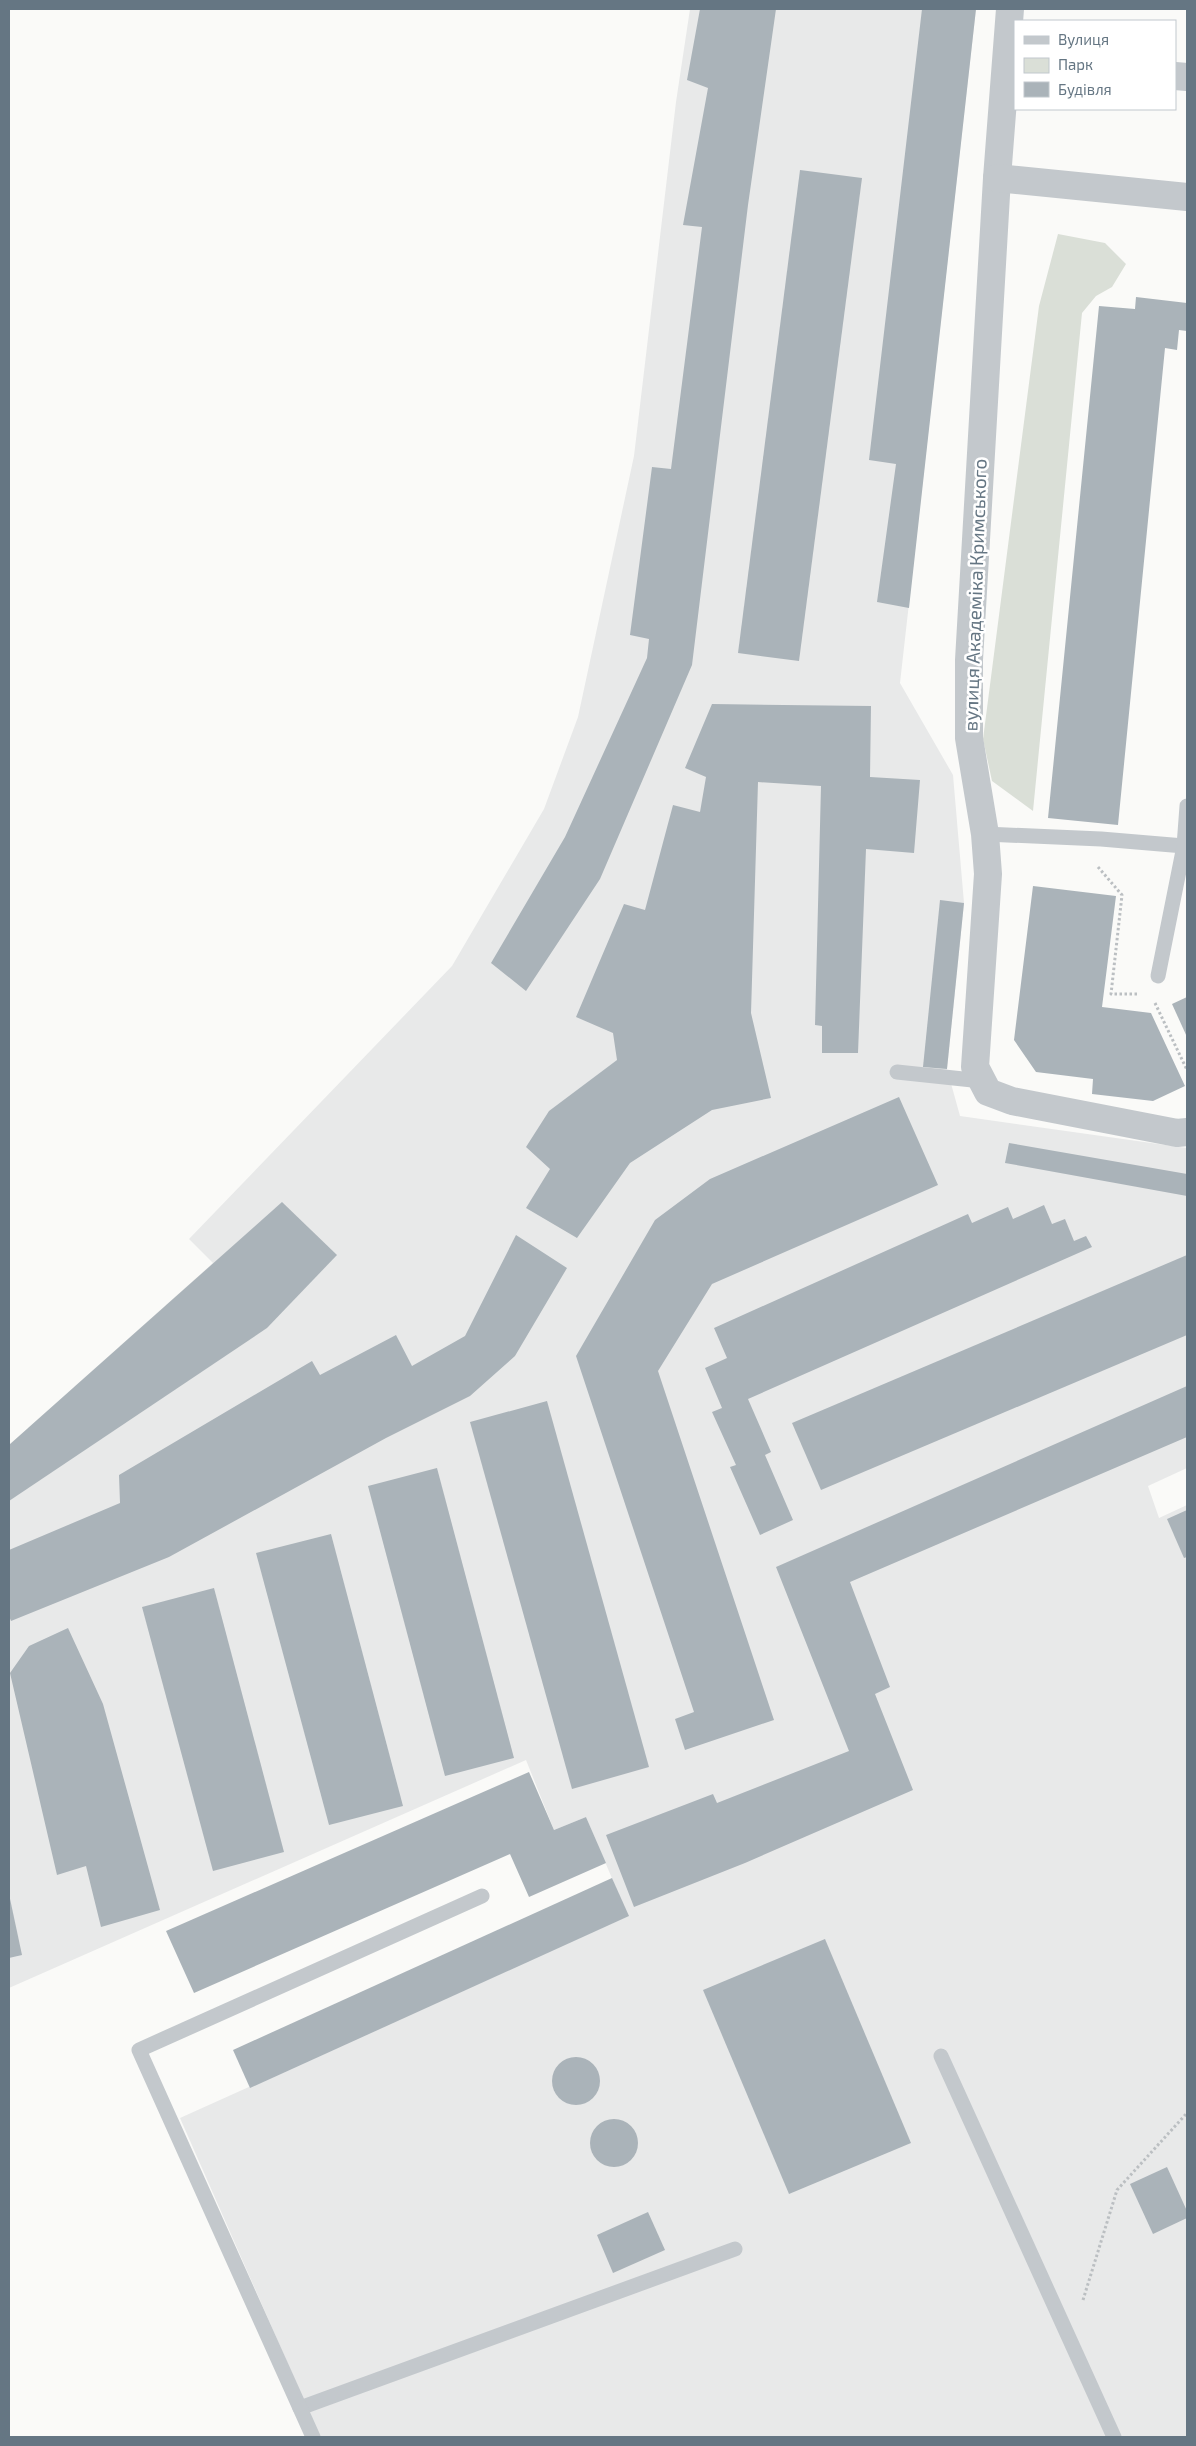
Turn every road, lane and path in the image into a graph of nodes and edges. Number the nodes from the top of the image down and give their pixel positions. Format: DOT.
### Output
graph roads {
  1 [pos="1010,9"];
  2 [pos="1010,57"];
  3 [pos="997,178"];
  4 [pos="1187,197"];
  5 [pos="1187,806"];
  6 [pos="985,834"];
  7 [pos="1184,846"];
  8 [pos="1092,860"];
  9 [pos="1158,976"];
  10 [pos="1140,994"];
  11 [pos="1187,1070"];
  12 [pos="897,1072"];
  13 [pos="982,1081"];
  14 [pos="1187,1132"];
  15 [pos="482,1896"];
  16 [pos="941,2056"];
  17 [pos="1187,2113"];
  18 [pos="735,2249"];
  19 [pos="1068,2334"];
  20 [pos="300,2408"];
  21 [pos="313,2437"];
  22 [pos="1114,2437"];
  1 -- 2 [label="street, вулиця Академіка Кримського"];
  2 -- 3 [label="street, вулиця Академіка Кримського"];
  3 -- 4 [label="street"];
  3 -- 6 [label="street, вулиця Академіка Кримського"];
  5 -- 7 [label="lane"];
  6 -- 7 [label="lane"];
  6 -- 13 [label="street, вулиця Академіка Кримського"];
  7 -- 9 [label="lane"];
  8 -- 10 [label="path"];
  9 -- 11 [label="path"];
  12 -- 13 [label="lane"];
  13 -- 14 [label="street"];
  15 -- 20 [label="lane"];
  16 -- 19 [label="lane"];
  17 -- 19 [label="path"];
  18 -- 20 [label="lane"];
  19 -- 22 [label="lane"];
  20 -- 21 [label="lane"];
}
